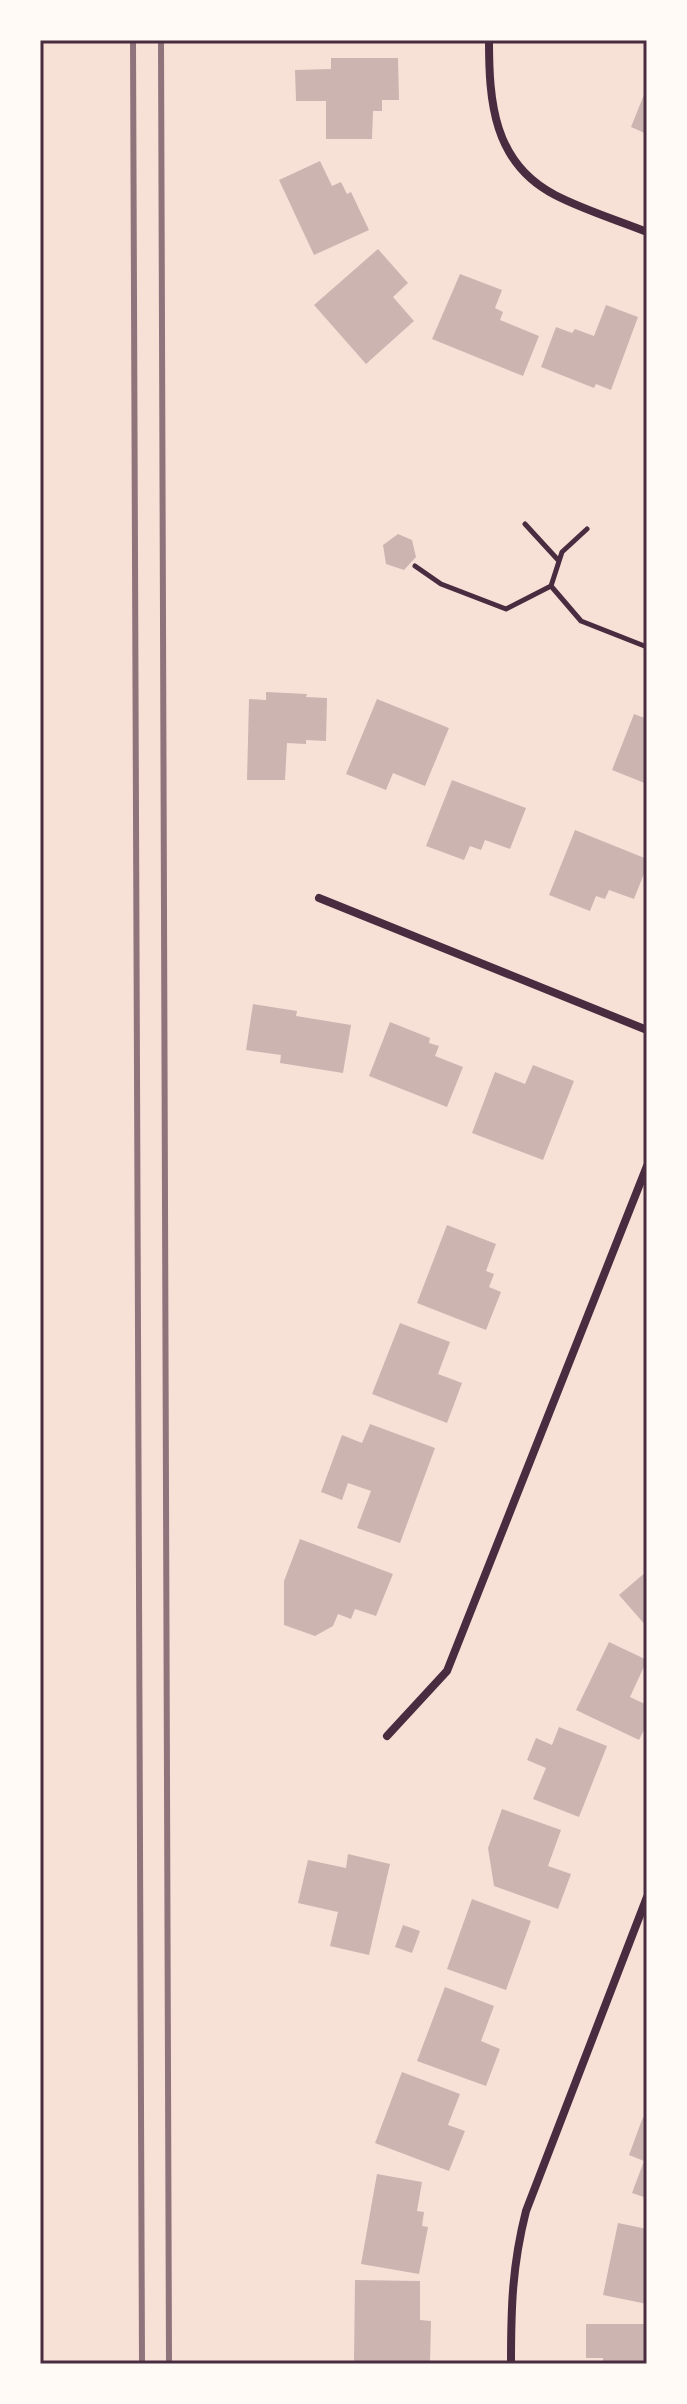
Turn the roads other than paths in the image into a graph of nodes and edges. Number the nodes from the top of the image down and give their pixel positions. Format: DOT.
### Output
graph roads {
  1 [pos="489,40"];
  2 [pos="647,232"];
  3 [pos="319,898"];
  4 [pos="647,1030"];
  5 [pos="647,1166"];
  6 [pos="387,1736"];
  7 [pos="647,1897"];
  8 [pos="511,2364"];
  1 -- 2 [label="street"];
  3 -- 4 [label="street"];
  5 -- 6 [label="street"];
  7 -- 8 [label="street"];
}
